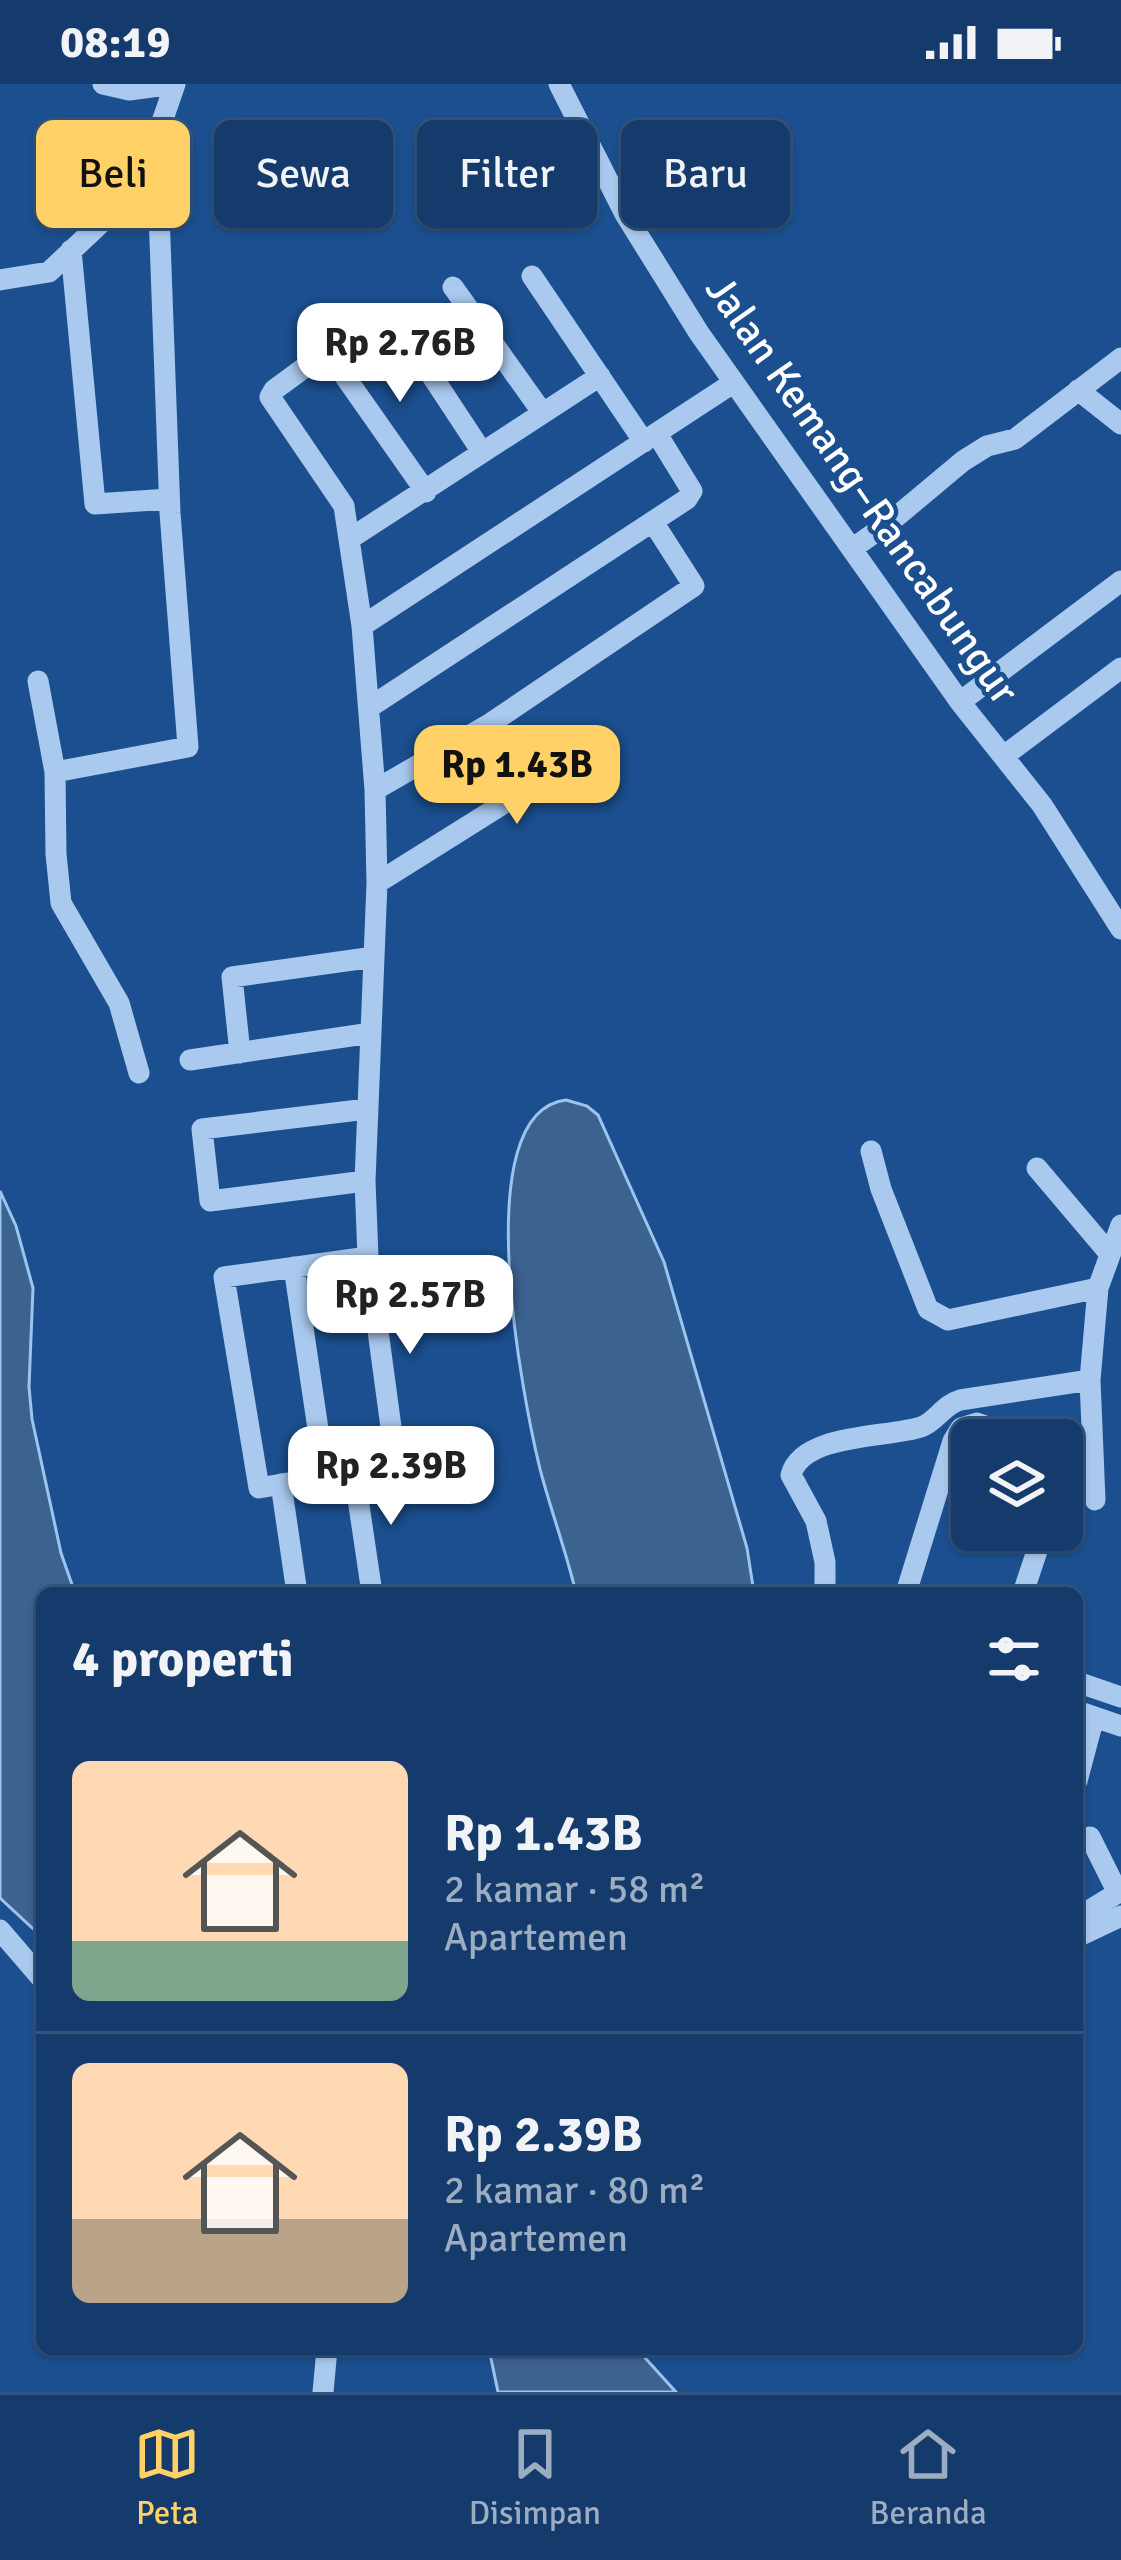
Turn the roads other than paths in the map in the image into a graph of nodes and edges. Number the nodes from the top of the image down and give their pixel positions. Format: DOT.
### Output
graph roads {
  1 [pos="103,84"];
  2 [pos="175,84"];
  3 [pos="559,84"];
  4 [pos="163,120"];
  5 [pos="95,228"];
  6 [pos="160,228"];
  7 [pos="71,250"];
  8 [pos="532,276"];
  9 [pos="0,280"];
  10 [pos="453,287"];
  11 [pos="327,351"];
  12 [pos="1121,358"];
  13 [pos="600,376"];
  14 [pos="734,382"];
  15 [pos="1078,390"];
  16 [pos="542,412"];
  17 [pos="1121,424"];
  18 [pos="651,438"];
  19 [pos="482,452"];
  20 [pos="426,492"];
  21 [pos="169,499"];
  22 [pos="653,522"];
  23 [pos="351,538"];
  24 [pos="853,548"];
  25 [pos="1121,581"];
  26 [pos="362,626"];
  27 [pos="1121,668"];
  28 [pos="38,681"];
  29 [pos="960,702"];
  30 [pos="370,707"];
  31 [pos="491,723"];
  32 [pos="1004,755"];
  33 [pos="56,772"];
  34 [pos="375,790"];
  35 [pos="377,883"];
  36 [pos="1121,929"];
  37 [pos="374,958"];
  38 [pos="370,1033"];
  39 [pos="240,1052"];
  40 [pos="190,1060"];
  41 [pos="139,1073"];
  42 [pos="367,1108"];
  43 [pos="872,1151"];
  44 [pos="1037,1168"];
  45 [pos="365,1181"];
  46 [pos="1121,1225"];
  47 [pos="1109,1253"];
  48 [pos="368,1257"];
  49 [pos="295,1267"];
  50 [pos="1098,1288"];
  51 [pos="1090,1380"];
  52 [pos="951,1447"];
  53 [pos="354,1472"];
  54 [pos="325,1476"];
  55 [pos="280,1484"];
  56 [pos="1095,1501"];
  57 [pos="1037,1551"];
  58 [pos="296,1587"];
  59 [pos="371,1587"];
  60 [pos="825,1587"];
  61 [pos="908,1587"];
  62 [pos="1025,1587"];
  63 [pos="1083,1684"];
  64 [pos="1121,1697"];
  65 [pos="1086,1714"];
  66 [pos="1121,1726"];
  67 [pos="1084,1835"];
  68 [pos="1121,1846"];
  69 [pos="1120,1900"];
  70 [pos="1083,1915"];
  71 [pos="0,1930"];
  72 [pos="1083,1932"];
  73 [pos="36,1972"];
  74 [pos="326,2355"];
  75 [pos="323,2392"];
  1 -- 2 [label="street"];
  2 -- 4 [label="street"];
  3 -- 14 [label="street, Jalan Kemang–Rancabungur"];
  5 -- 7 [label="street"];
  6 -- 21 [label="street"];
  7 -- 9 [label="street"];
  7 -- 21 [label="street"];
  8 -- 13 [label="street"];
  10 -- 16 [label="street"];
  11 -- 19 [label="street"];
  11 -- 20 [label="street"];
  11 -- 23 [label="street"];
  12 -- 15 [label="street"];
  13 -- 16 [label="street"];
  13 -- 18 [label="street"];
  14 -- 18 [label="street"];
  14 -- 24 [label="street, Jalan Kemang–Rancabungur"];
  15 -- 17 [label="street"];
  15 -- 24 [label="street"];
  16 -- 19 [label="street"];
  18 -- 22 [label="street"];
  18 -- 26 [label="street"];
  19 -- 20 [label="street"];
  20 -- 23 [label="street"];
  21 -- 33 [label="street"];
  22 -- 30 [label="street"];
  22 -- 31 [label="street"];
  23 -- 26 [label="street"];
  24 -- 29 [label="street, Jalan Kemang–Rancabungur"];
  25 -- 29 [label="street"];
  26 -- 30 [label="street"];
  27 -- 32 [label="street"];
  28 -- 33 [label="street"];
  29 -- 32 [label="street, Jalan Kemang–Rancabungur"];
  30 -- 34 [label="street"];
  31 -- 34 [label="street"];
  31 -- 35 [label="street"];
  32 -- 36 [label="street, Jalan Kemang–Rancabungur"];
  33 -- 41 [label="street"];
  34 -- 35 [label="street"];
  35 -- 37 [label="street"];
  37 -- 38 [label="street"];
  37 -- 39 [label="street"];
  38 -- 39 [label="street"];
  38 -- 42 [label="street"];
  39 -- 40 [label="street"];
  42 -- 45 [label="street"];
  42 -- 45 [label="street"];
  43 -- 50 [label="street"];
  44 -- 47 [label="street"];
  45 -- 48 [label="street"];
  46 -- 47 [label="street"];
  47 -- 50 [label="street"];
  48 -- 49 [label="street"];
  48 -- 53 [label="street"];
  49 -- 54 [label="street"];
  49 -- 55 [label="street"];
  50 -- 51 [label="street"];
  51 -- 56 [label="street"];
  51 -- 60 [label="street"];
  52 -- 61 [label="street"];
  53 -- 54 [label="street"];
  53 -- 59 [label="street"];
  54 -- 55 [label="street"];
  55 -- 58 [label="street"];
  57 -- 62 [label="street"];
  63 -- 64 [label="street"];
  65 -- 66 [label="street"];
  67 -- 68 [label="street"];
  67 -- 69 [label="street"];
  69 -- 70 [label="street"];
  69 -- 72 [label="street"];
  71 -- 73 [label="street"];
  74 -- 75 [label="street"];
}
